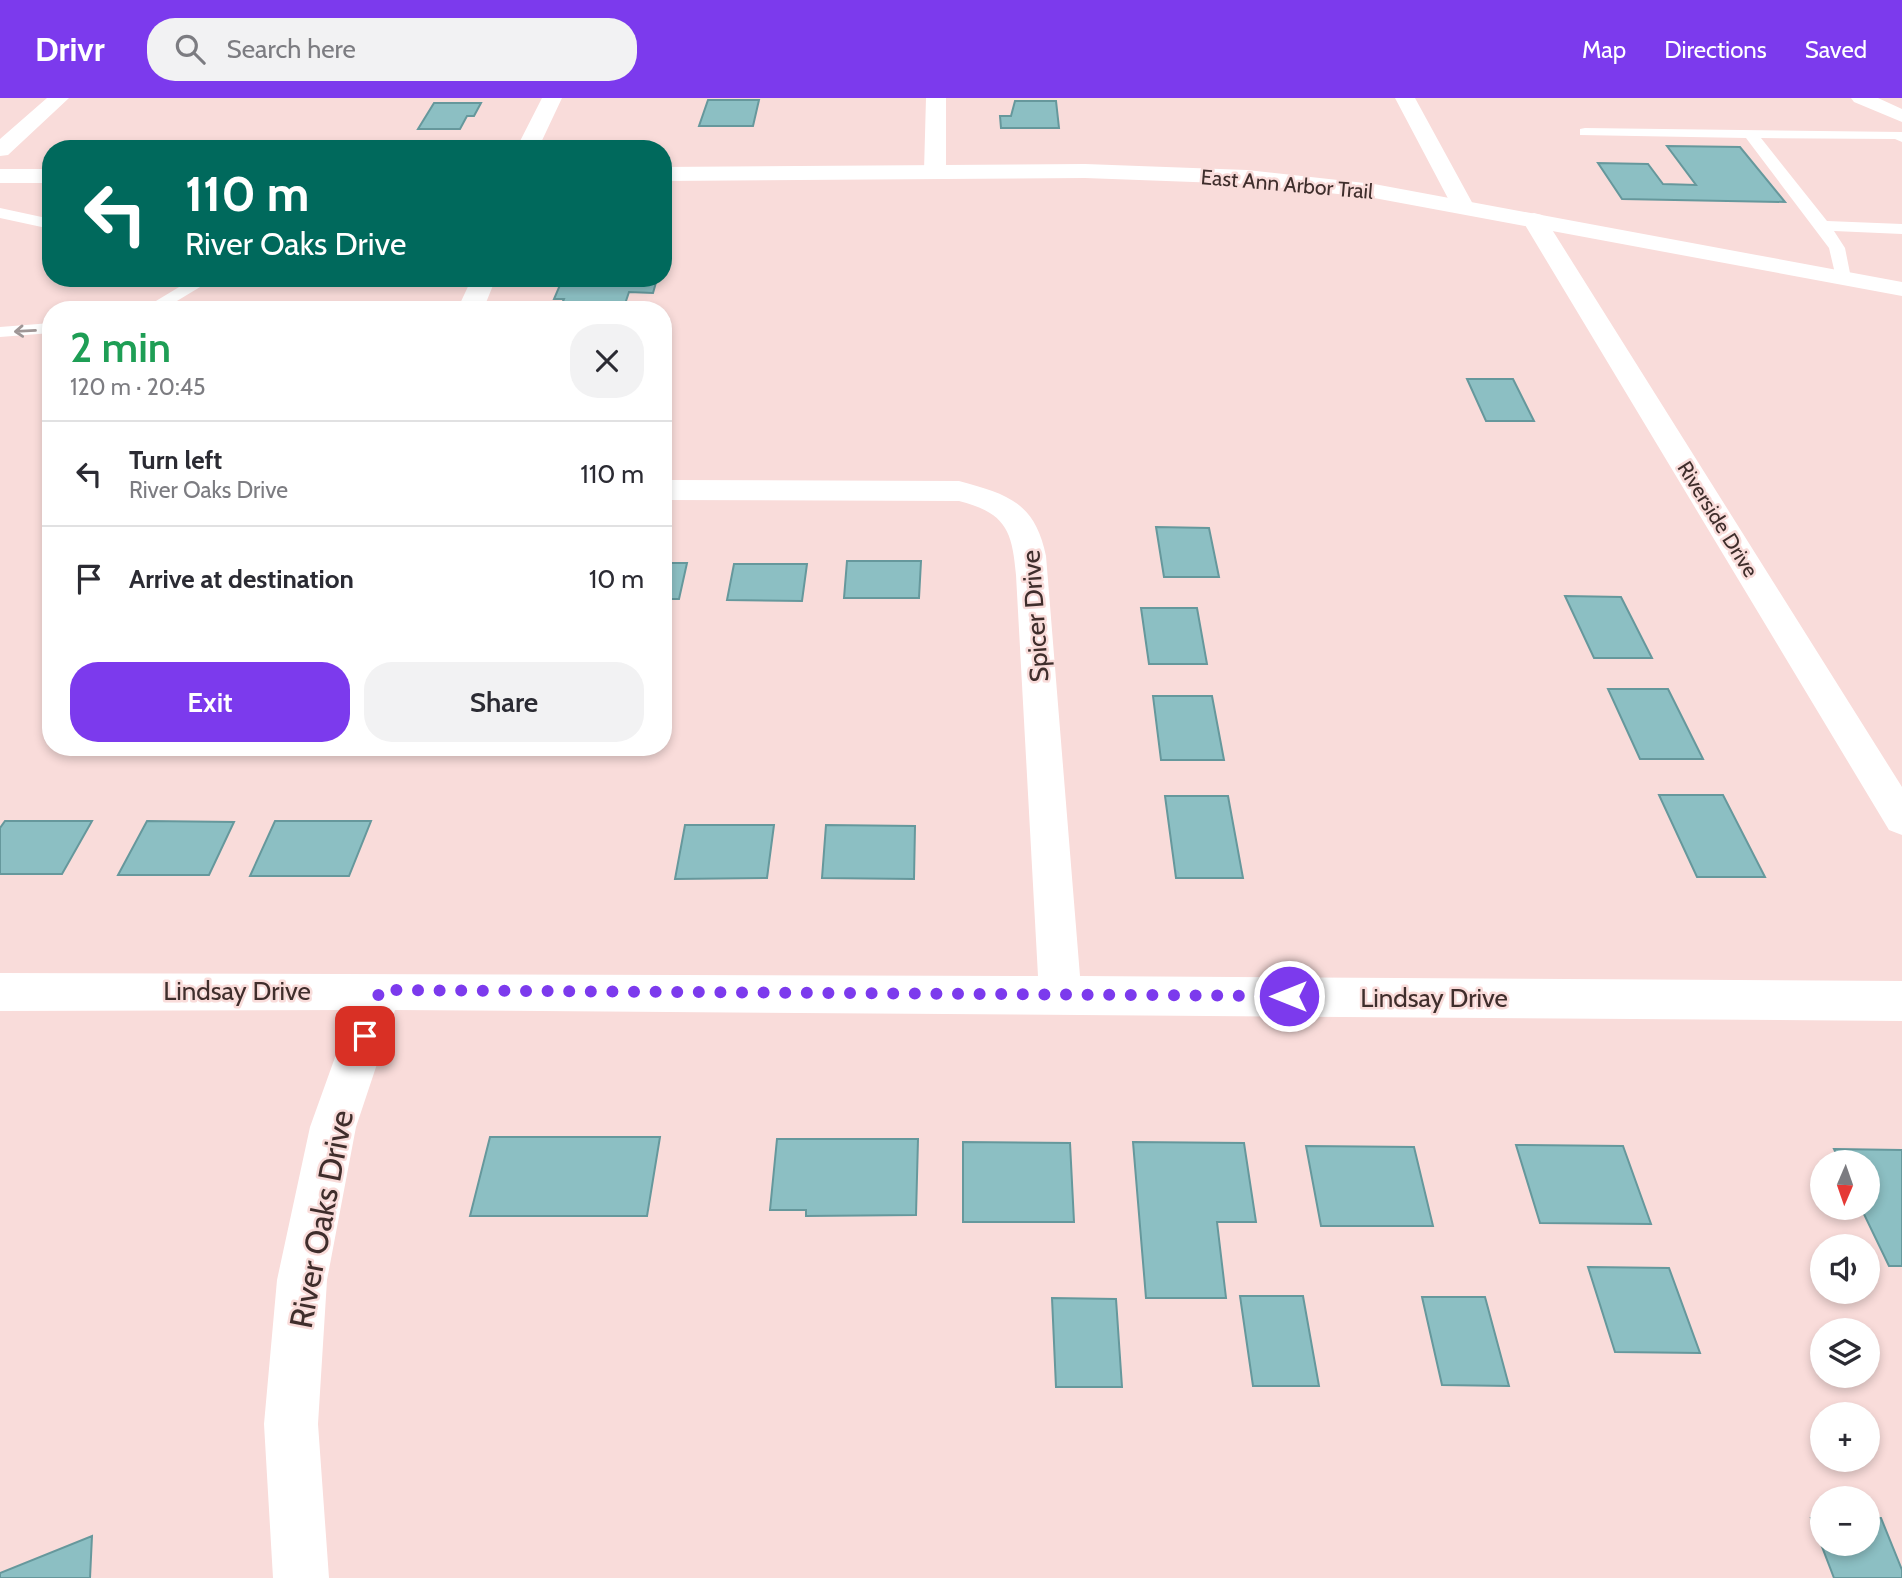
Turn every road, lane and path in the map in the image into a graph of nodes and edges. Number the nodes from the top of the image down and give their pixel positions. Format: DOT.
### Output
graph roads {
  1 [pos="59,98"];
  2 [pos="552,98"];
  3 [pos="936,98"];
  4 [pos="1405,98"];
  5 [pos="1861,98"];
  6 [pos="1902,116"];
  7 [pos="1585,132"];
  8 [pos="1750,134"];
  9 [pos="1902,138"];
  10 [pos="531,140"];
  11 [pos="0,150"];
  12 [pos="935,171"];
  13 [pos="672,174"];
  14 [pos="0,176"];
  15 [pos="42,176"];
  16 [pos="1463,206"];
  17 [pos="0,213"];
  18 [pos="1534,220"];
  19 [pos="42,222"];
  20 [pos="1822,226"];
  21 [pos="1902,229"];
  22 [pos="1843,278"];
  23 [pos="191,287"];
  24 [pos="1902,289"];
  25 [pos="165,301"];
  26 [pos="42,329"];
  27 [pos="0,332"];
  28 [pos="672,490"];
  29 [pos="1902,818"];
  30 [pos="380,990"];
  31 [pos="0,992"];
  32 [pos="1060,995"];
  33 [pos="1902,1001"];
  34 [pos="301,1578"];
  1 -- 11 [label="street"];
  2 -- 10 [label="street"];
  3 -- 12 [label="street"];
  4 -- 16 [label="street"];
  5 -- 6 [label="street"];
  7 -- 8 [label="lane"];
  8 -- 9 [label="lane"];
  8 -- 20 [label="lane"];
  12 -- 13 [label="street, East Ann Arbor Trail"];
  12 -- 16 [label="street, East Ann Arbor Trail"];
  14 -- 15 [label="street"];
  16 -- 18 [label="street, East Ann Arbor Trail"];
  17 -- 19 [label="lane"];
  18 -- 22 [label="street, East Ann Arbor Trail"];
  18 -- 29 [label="street, Riverside Drive"];
  20 -- 21 [label="lane"];
  20 -- 22 [label="lane"];
  22 -- 24 [label="street, East Ann Arbor Trail"];
  23 -- 25 [label="lane"];
  26 -- 27 [label="lane, one-way"];
  28 -- 32 [label="street, Spicer Drive"];
  30 -- 31 [label="street, Lindsay Drive"];
  30 -- 32 [label="street, Lindsay Drive"];
  30 -- 34 [label="street, River Oaks Drive"];
  32 -- 33 [label="street, Lindsay Drive"];
}
